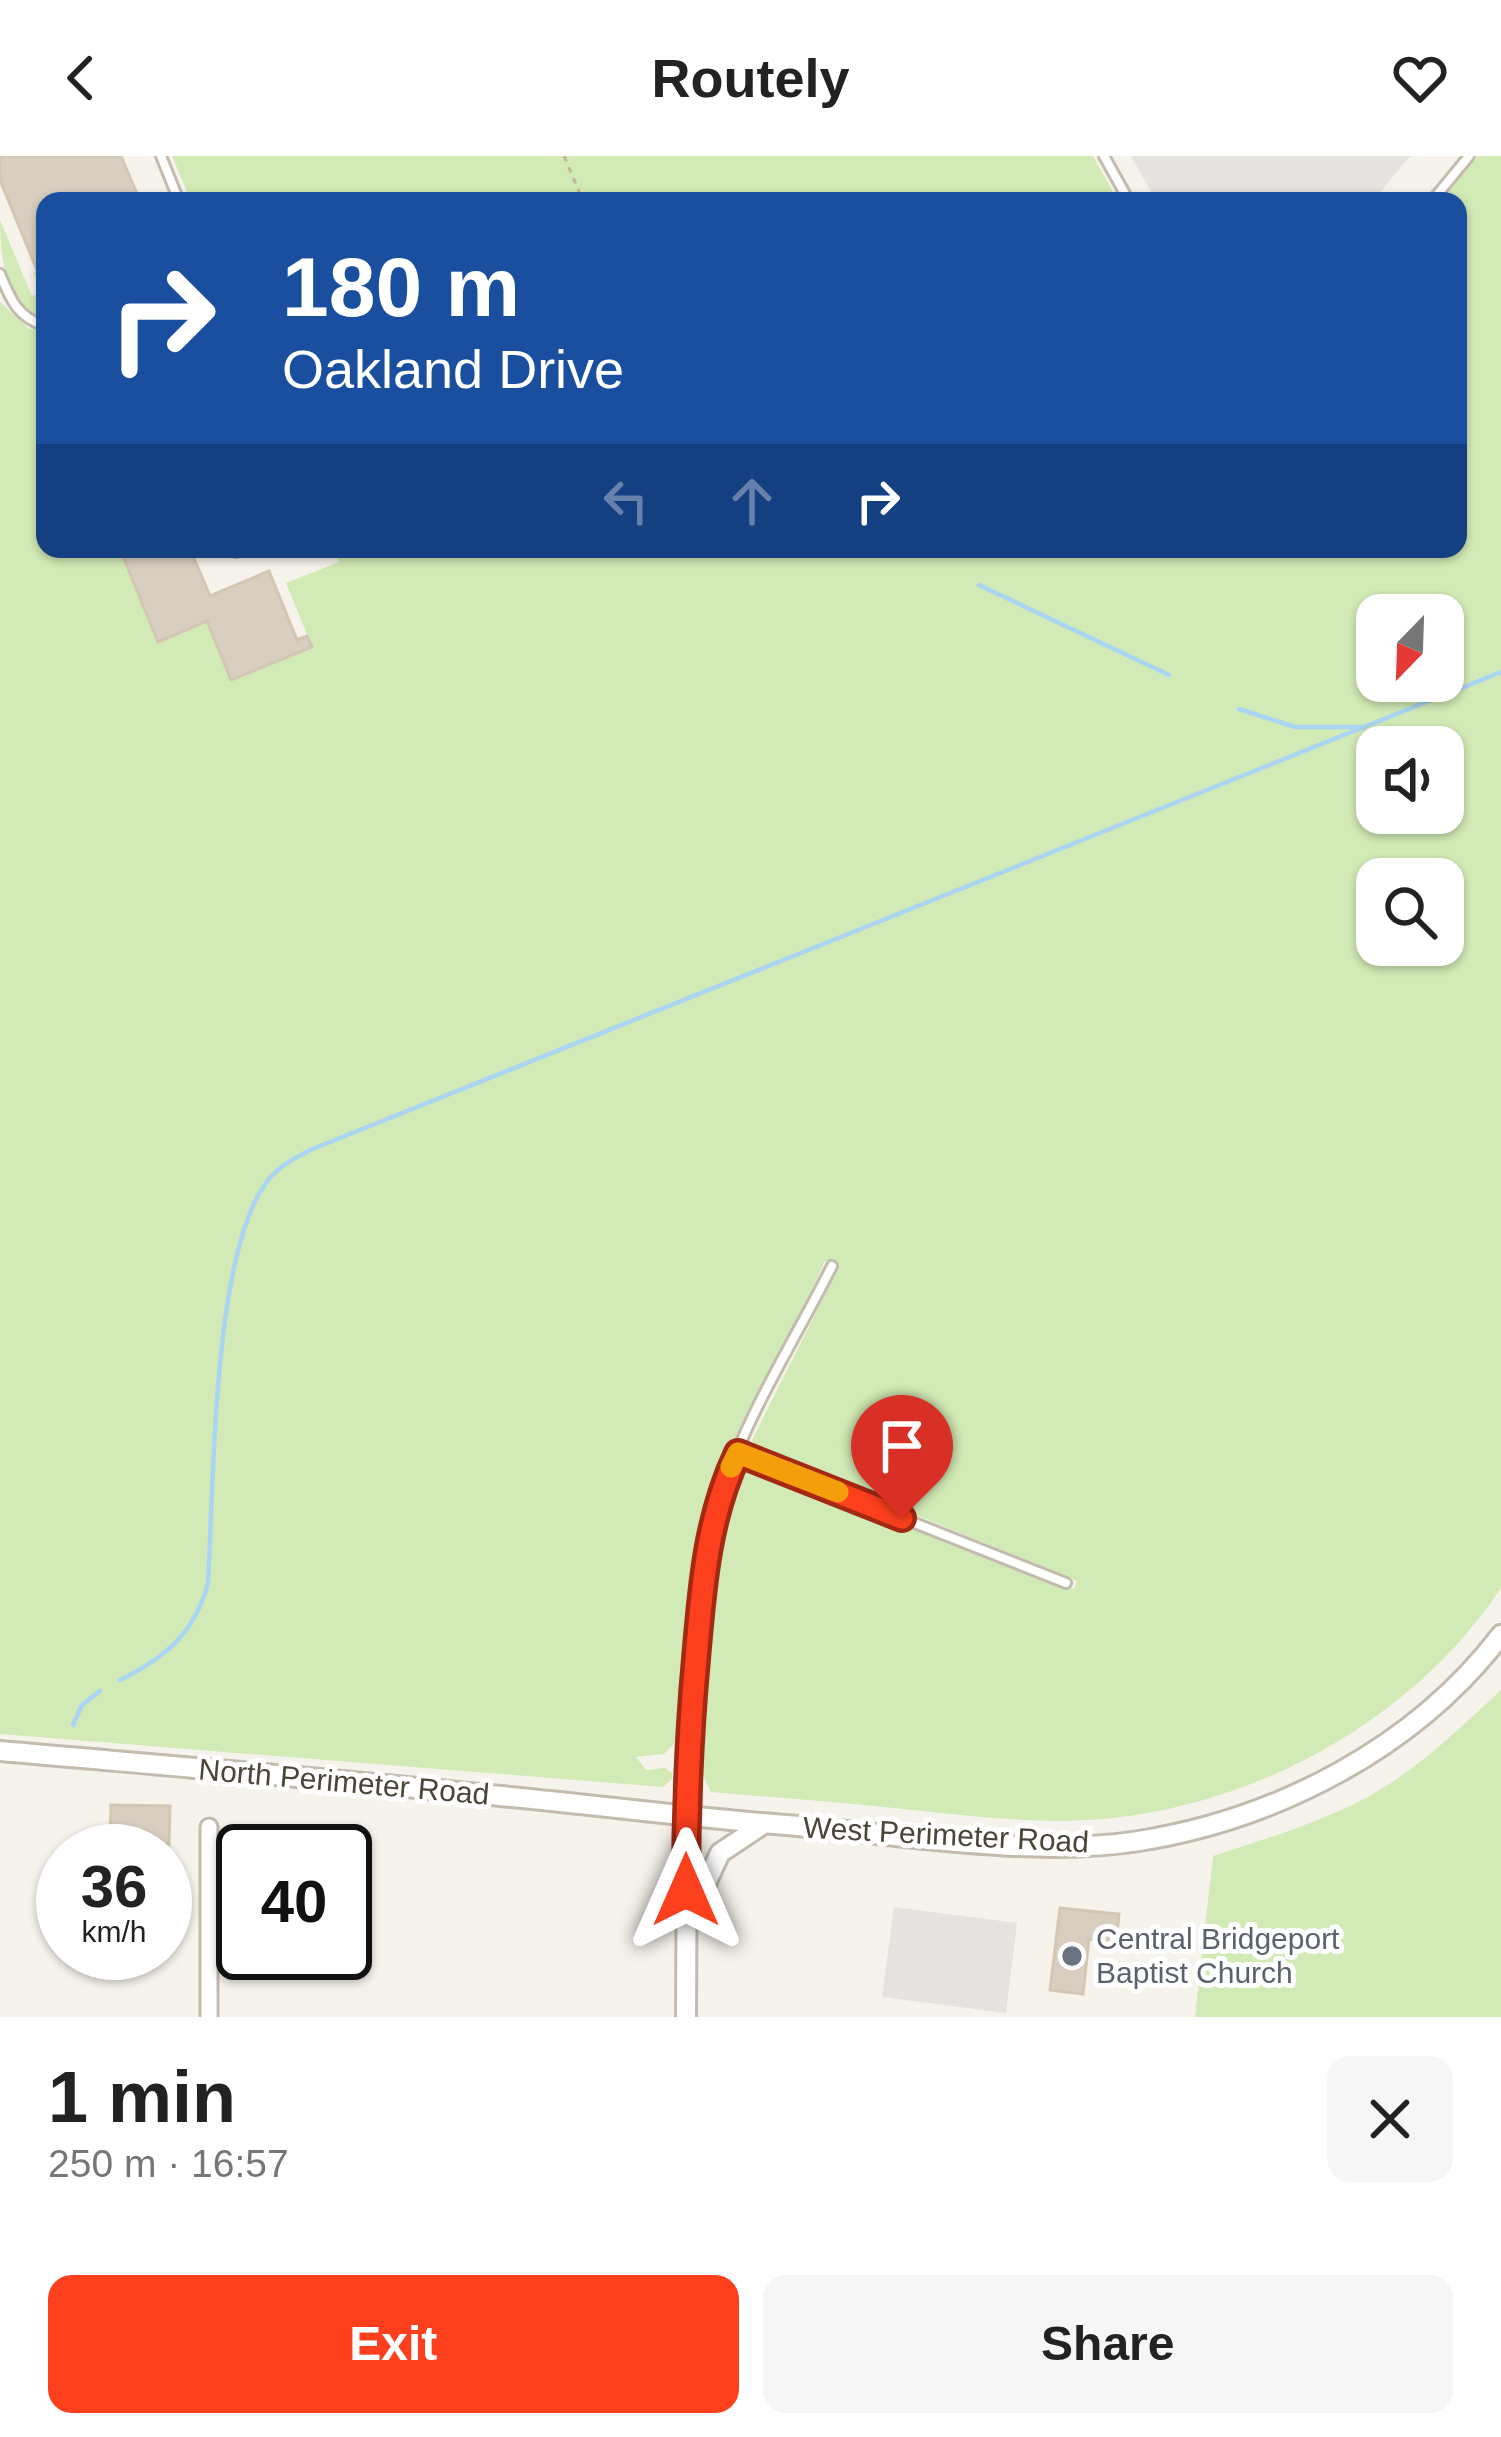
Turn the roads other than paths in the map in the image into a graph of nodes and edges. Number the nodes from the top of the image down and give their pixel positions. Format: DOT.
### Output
graph roads {
  1 [pos="161,156"];
  2 [pos="1104,156"];
  3 [pos="1469,156"];
  4 [pos="175,192"];
  5 [pos="1124,192"];
  6 [pos="1439,192"];
  7 [pos="0,274"];
  8 [pos="36,323"];
  9 [pos="832,1266"];
  10 [pos="738,1453"];
  11 [pos="1066,1582"];
  12 [pos="1501,1635"];
  13 [pos="0,1751"];
  14 [pos="687,1817"];
  15 [pos="764,1823"];
  16 [pos="209,1827"];
  17 [pos="686,1928"];
  18 [pos="209,2017"];
  19 [pos="686,2017"];
  1 -- 4 [label="lane"];
  2 -- 5 [label="lane"];
  3 -- 6 [label="lane"];
  7 -- 8 [label="lane"];
  9 -- 10 [label="lane"];
  10 -- 11 [label="lane"];
  10 -- 14 [label="lane"];
  12 -- 15 [label="street, West Perimeter Road"];
  13 -- 14 [label="street, North Perimeter Road"];
  14 -- 15 [label="street, West Perimeter Road"];
  14 -- 17 [label="street"];
  15 -- 17 [label="street"];
  16 -- 18 [label="street"];
  17 -- 19 [label="street"];
}
